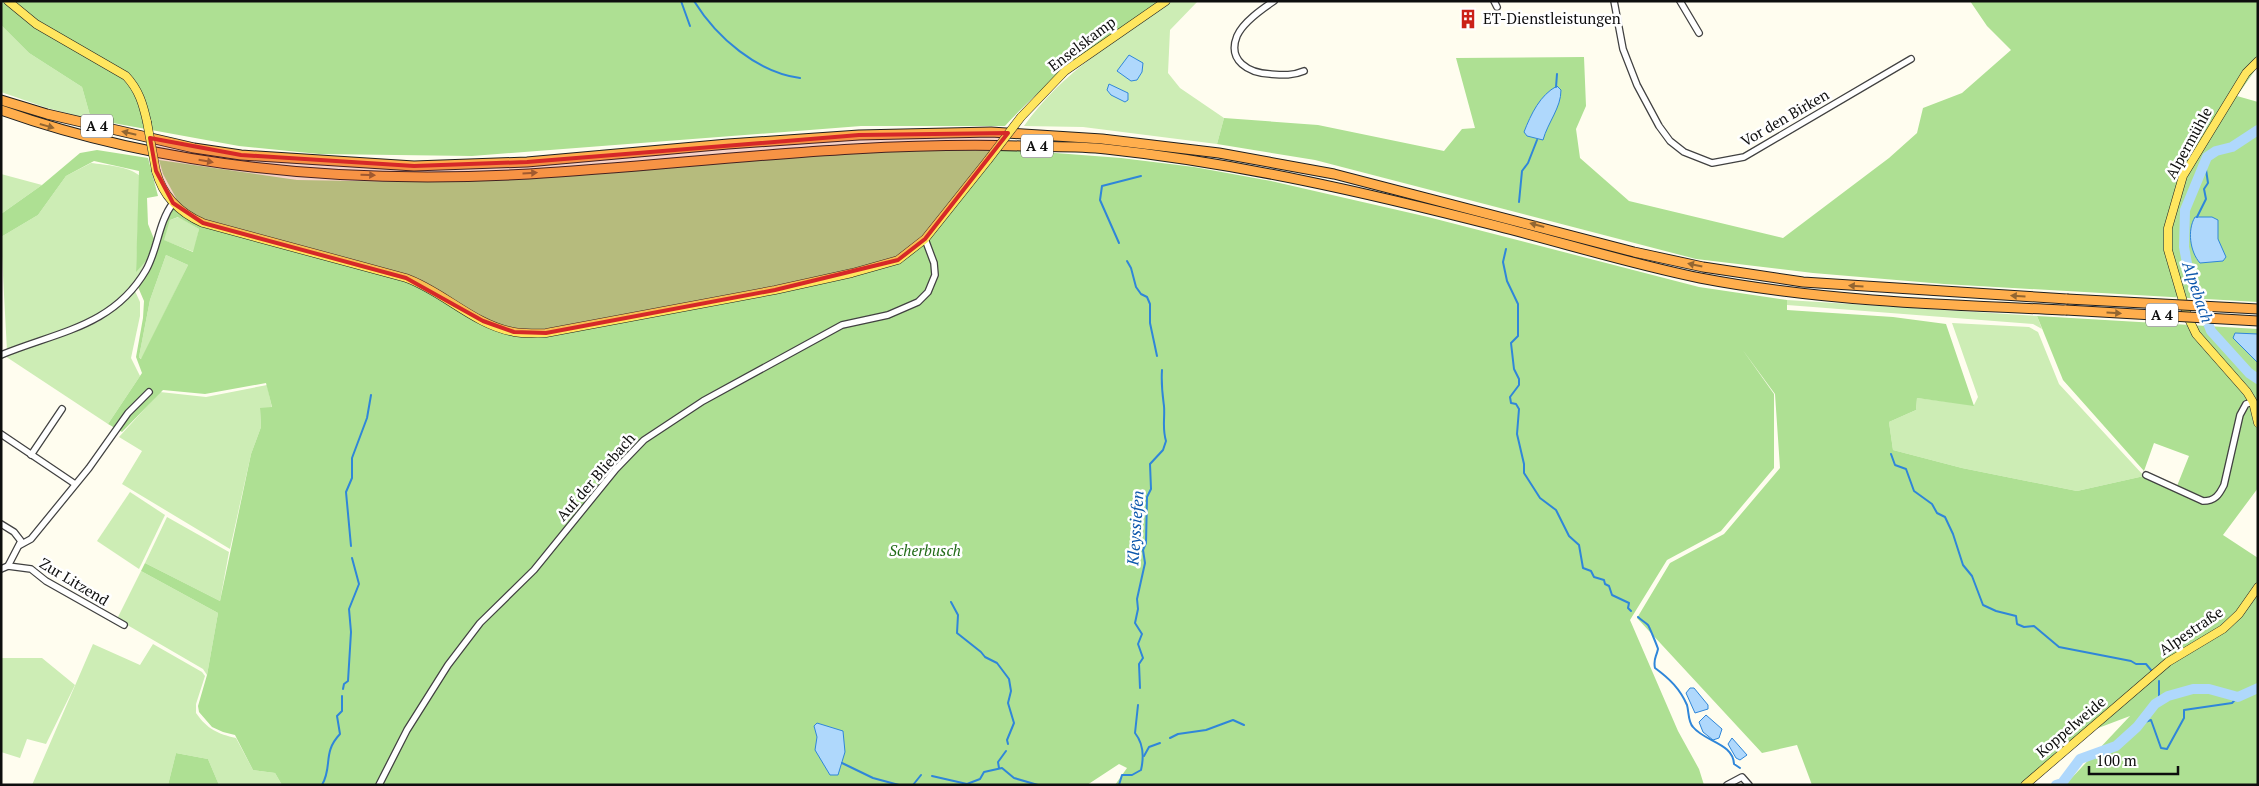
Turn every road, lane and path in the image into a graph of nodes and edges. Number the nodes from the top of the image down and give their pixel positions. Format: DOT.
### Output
graph roads {
  1 [pos="8,1"];
  2 [pos="1166,1"];
  3 [pos="1274,1"];
  4 [pos="1614,1"];
  5 [pos="1680,1"];
  6 [pos="1698,34"];
  7 [pos="1910,60"];
  8 [pos="2258,61"];
  9 [pos="1304,70"];
  10 [pos="1,100"];
  11 [pos="1,110"];
  12 [pos="172,203"];
  13 [pos="924,240"];
  14 [pos="2258,309"];
  15 [pos="2258,321"];
  16 [pos="1,355"];
  17 [pos="149,392"];
  18 [pos="2253,402"];
  19 [pos="62,409"];
  20 [pos="2257,420"];
  21 [pos="1,434"];
  22 [pos="31,454"];
  23 [pos="2146,475"];
  24 [pos="75,484"];
  25 [pos="1,524"];
  26 [pos="20,545"];
  27 [pos="8,566"];
  28 [pos="1,569"];
  29 [pos="2258,587"];
  30 [pos="124,625"];
  31 [pos="2136,690"];
  32 [pos="379,785"];
  33 [pos="1727,785"];
  34 [pos="1749,785"];
  35 [pos="2025,785"];
  1 -- 12 [label="main road, bridge"];
  2 -- 13 [label="main road, Enselskamp, bridge"];
  3 -- 9 [label="street"];
  4 -- 7 [label="street, Vor den Birken"];
  5 -- 6 [label="street"];
  8 -- 18 [label="main road, Alpermühle"];
  14 -- 10 [label="highway, A 4, one-way, bridge"];
  11 -- 15 [label="highway, A 4, one-way, bridge"];
  12 -- 13 [label="main road, Enselskamp"];
  12 -- 16 [label="street"];
  13 -- 32 [label="street, Auf der Bliebach"];
  17 -- 24 [label="street"];
  18 -- 20 [label="main road, Alpermühle"];
  18 -- 23 [label="street"];
  19 -- 22 [label="street"];
  21 -- 22 [label="street"];
  22 -- 24 [label="street"];
  24 -- 26 [label="street"];
  25 -- 26 [label="street"];
  26 -- 27 [label="street"];
  27 -- 28 [label="street"];
  27 -- 30 [label="street, Zur Litzend"];
  29 -- 31 [label="main road, Alpestraße"];
  31 -- 35 [label="main road, Koppelweide"];
  33 -- 34 [label="street"];
}
